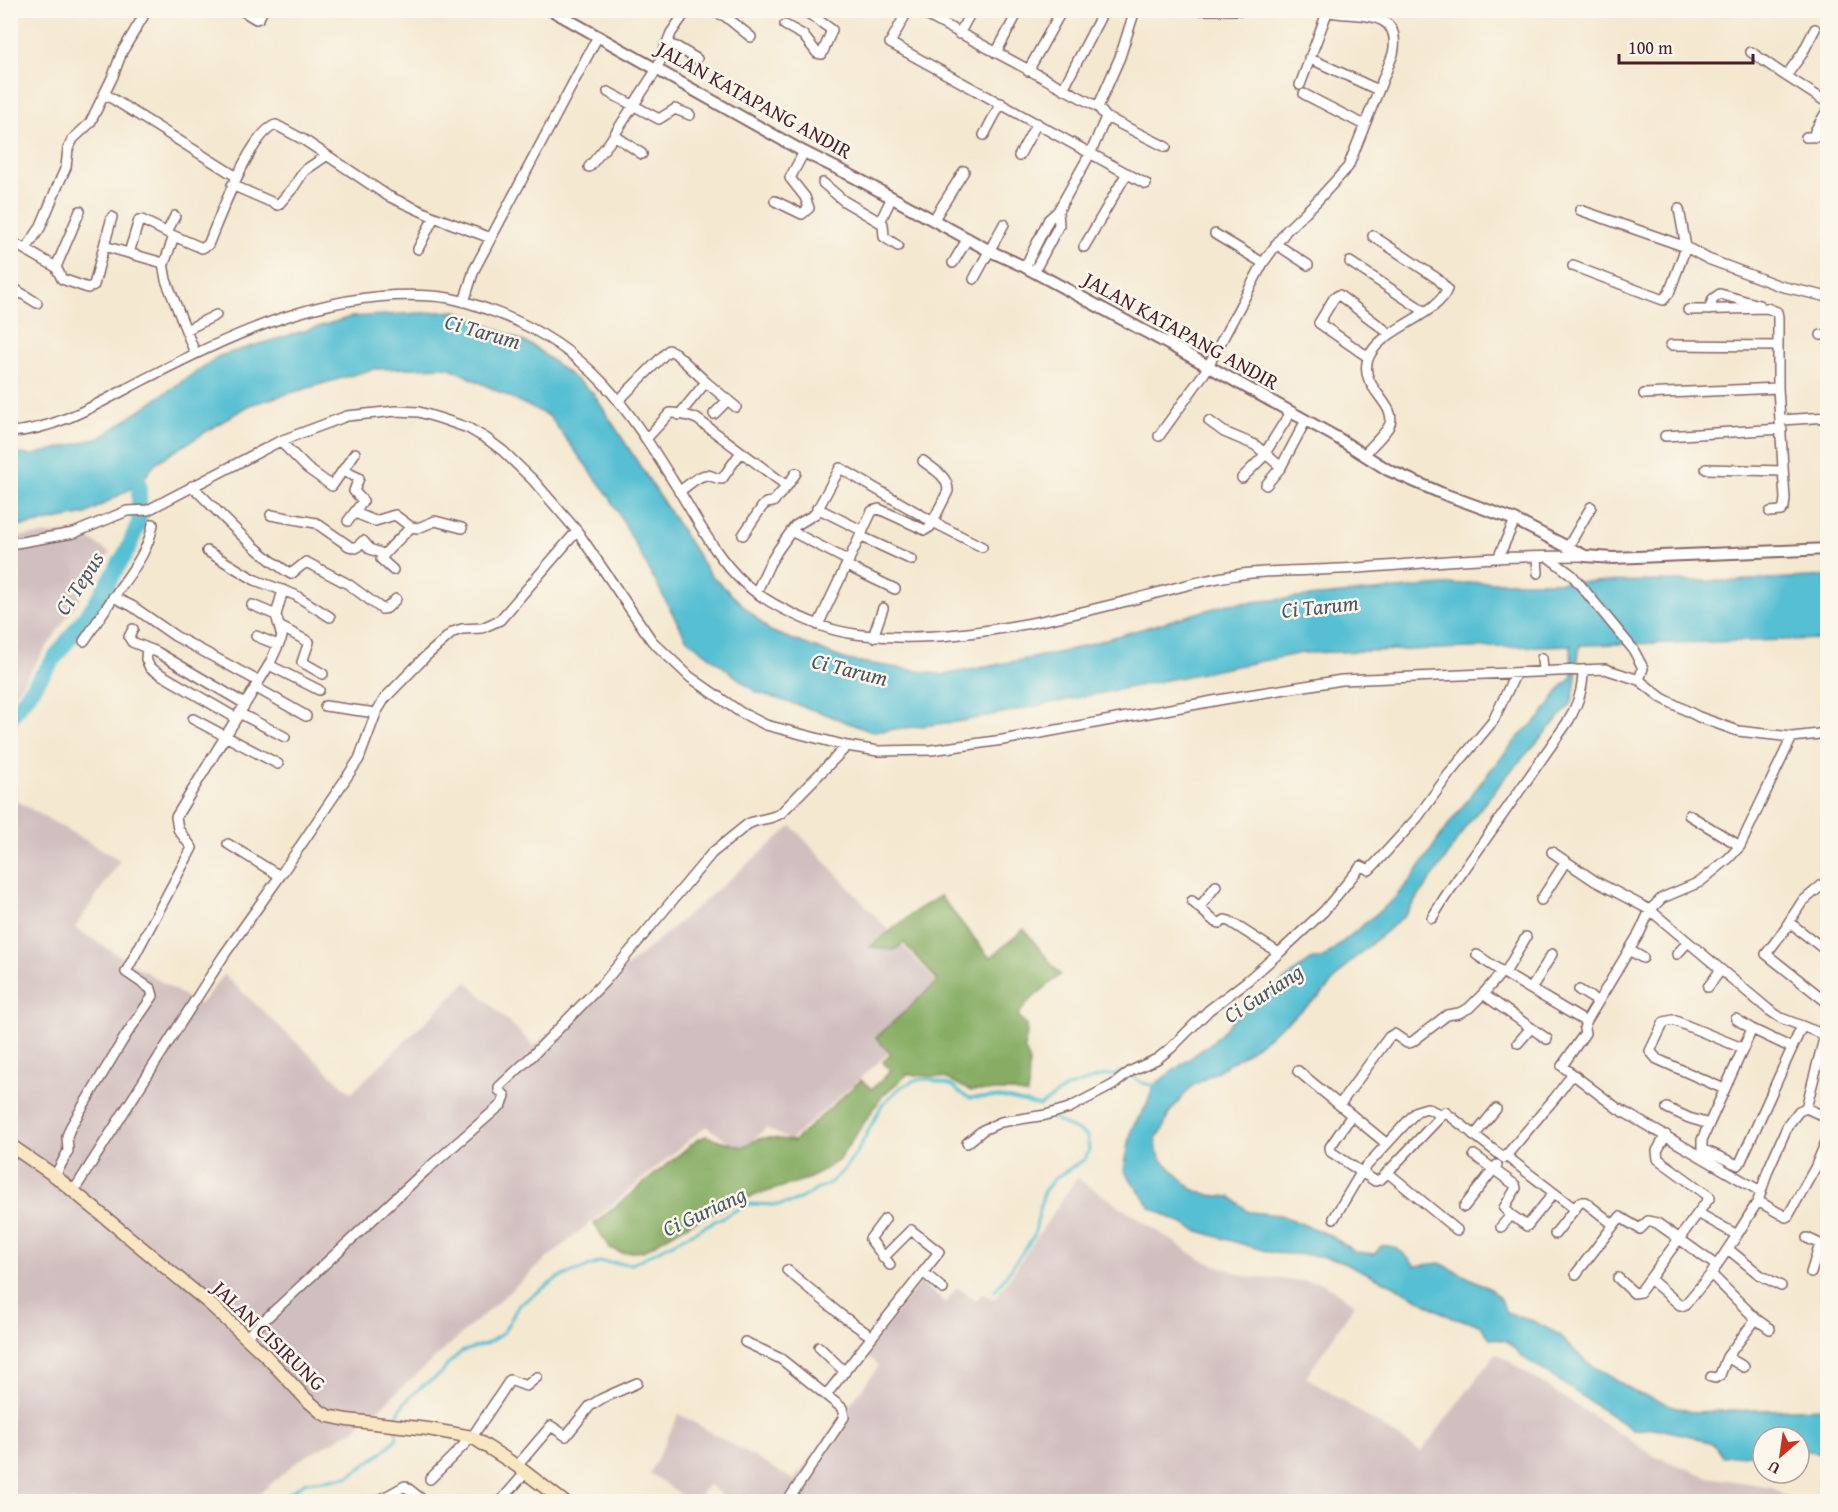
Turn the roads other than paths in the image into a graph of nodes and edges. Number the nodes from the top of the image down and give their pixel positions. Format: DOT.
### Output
graph roads {
  1 [pos="147,10"];
  2 [pos="241,10"];
  3 [pos="263,10"];
  4 [pos="551,10"];
  5 [pos="687,10"];
  6 [pos="710,10"];
  7 [pos="804,10"];
  8 [pos="908,10"];
  9 [pos="917,10"];
  10 [pos="972,10"];
  11 [pos="1019,10"];
  12 [pos="1062,10"];
  13 [pos="1104,10"];
  14 [pos="1135,10"];
  15 [pos="1188,10"];
  16 [pos="1263,10"];
  17 [pos="1316,10"];
  18 [pos="1231,11"];
  19 [pos="1327,11"];
  20 [pos="785,26"];
  21 [pos="1815,28"];
  22 [pos="959,34"];
  23 [pos="598,36"];
  24 [pos="751,37"];
  25 [pos="666,44"];
  26 [pos="1751,52"];
  27 [pos="996,53"];
  28 [pos="1309,58"];
  29 [pos="697,59"];
  30 [pos="657,69"];
  31 [pos="1028,71"];
  32 [pos="1786,76"];
  33 [pos="1063,89"];
  34 [pos="1377,90"];
  35 [pos="608,92"];
  36 [pos="105,94"];
  37 [pos="1001,103"];
  38 [pos="1827,104"];
  39 [pos="632,106"];
  40 [pos="1098,107"];
  41 [pos="1827,109"];
  42 [pos="690,115"];
  43 [pos="1107,117"];
  44 [pos="1037,123"];
  45 [pos="1364,125"];
  46 [pos="614,135"];
  47 [pos="984,135"];
  48 [pos="1827,136"];
  49 [pos="1166,147"];
  50 [pos="804,152"];
  51 [pos="1091,152"];
  52 [pos="642,154"];
  53 [pos="326,156"];
  54 [pos="1019,156"];
  55 [pos="589,167"];
  56 [pos="964,171"];
  57 [pos="1127,173"];
  58 [pos="235,181"];
  59 [pos="823,183"];
  60 [pos="1146,184"];
  61 [pos="892,197"];
  62 [pos="776,201"];
  63 [pos="1679,209"];
  64 [pos="1580,210"];
  65 [pos="80,211"];
  66 [pos="176,216"];
  67 [pos="434,216"];
  68 [pos="112,217"];
  69 [pos="934,219"];
  70 [pos="880,222"];
  71 [pos="1004,224"];
  72 [pos="170,234"];
  73 [pos="1215,234"];
  74 [pos="1373,236"];
  75 [pos="491,238"];
  76 [pos="968,238"];
  77 [pos="10,241"];
  78 [pos="1276,244"];
  79 [pos="104,246"];
  80 [pos="898,246"];
  81 [pos="1084,247"];
  82 [pos="1686,247"];
  83 [pos="26,249"];
  84 [pos="418,249"];
  85 [pos="990,251"];
  86 [pos="129,253"];
  87 [pos="953,262"];
  88 [pos="1350,262"];
  89 [pos="1263,263"];
  90 [pos="164,264"];
  91 [pos="1308,265"];
  92 [pos="1573,266"];
  93 [pos="56,267"];
  94 [pos="1029,269"];
  95 [pos="974,279"];
  96 [pos="10,286"];
  97 [pos="1827,297"];
  98 [pos="464,302"];
  99 [pos="37,303"];
  100 [pos="1767,308"];
  101 [pos="1688,310"];
  102 [pos="1709,310"];
  103 [pos="1424,312"];
  104 [pos="216,315"];
  105 [pos="186,330"];
  106 [pos="1390,334"];
  107 [pos="1671,345"];
  108 [pos="1778,346"];
  109 [pos="195,353"];
  110 [pos="1368,357"];
  111 [pos="1208,367"];
  112 [pos="706,382"];
  113 [pos="1779,388"];
  114 [pos="1644,394"];
  115 [pos="620,400"];
  116 [pos="728,400"];
  117 [pos="736,407"];
  118 [pos="1290,412"];
  119 [pos="714,414"];
  120 [pos="679,415"];
  121 [pos="1827,417"];
  122 [pos="1306,420"];
  123 [pos="1209,421"];
  124 [pos="1782,425"];
  125 [pos="10,432"];
  126 [pos="1159,436"];
  127 [pos="1665,436"];
  128 [pos="646,439"];
  129 [pos="280,441"];
  130 [pos="741,452"];
  131 [pos="355,453"];
  132 [pos="1266,453"];
  133 [pos="1366,455"];
  134 [pos="923,461"];
  135 [pos="1281,467"];
  136 [pos="1706,469"];
  137 [pos="344,471"];
  138 [pos="1784,471"];
  139 [pos="796,473"];
  140 [pos="1242,478"];
  141 [pos="1266,485"];
  142 [pos="192,486"];
  143 [pos="787,486"];
  144 [pos="680,492"];
  145 [pos="1591,507"];
  146 [pos="818,508"];
  147 [pos="1770,512"];
  148 [pos="355,513"];
  149 [pos="271,515"];
  150 [pos="1515,520"];
  151 [pos="348,521"];
  152 [pos="933,522"];
  153 [pos="153,525"];
  154 [pos="411,527"];
  155 [pos="462,528"];
  156 [pos="577,531"];
  157 [pos="791,531"];
  158 [pos="861,534"];
  159 [pos="743,535"];
  160 [pos="10,544"];
  161 [pos="982,546"];
  162 [pos="1568,548"];
  163 [pos="1827,549"];
  164 [pos="207,551"];
  165 [pos="383,554"];
  166 [pos="1581,556"];
  167 [pos="1537,557"];
  168 [pos="1548,557"];
  169 [pos="1498,558"];
  170 [pos="912,560"];
  171 [pos="848,563"];
  172 [pos="231,565"];
  173 [pos="1562,566"];
  174 [pos="393,570"];
  175 [pos="1538,573"];
  176 [pos="237,582"];
  177 [pos="895,589"];
  178 [pos="283,590"];
  179 [pos="756,594"];
  180 [pos="113,597"];
  181 [pos="396,599"];
  182 [pos="252,604"];
  183 [pos="883,608"];
  184 [pos="276,615"];
  185 [pos="330,617"];
  186 [pos="818,625"];
  187 [pos="279,626"];
  188 [pos="133,629"];
  189 [pos="256,636"];
  190 [pos="873,637"];
  191 [pos="84,641"];
  192 [pos="278,645"];
  193 [pos="147,648"];
  194 [pos="1542,658"];
  195 [pos="269,665"];
  196 [pos="1577,670"];
  197 [pos="1543,671"];
  198 [pos="1516,673"];
  199 [pos="323,674"];
  200 [pos="1639,680"];
  201 [pos="256,684"];
  202 [pos="319,690"];
  203 [pos="245,704"];
  204 [pos="325,706"];
  205 [pos="376,713"];
  206 [pos="238,716"];
  207 [pos="306,716"];
  208 [pos="193,719"];
  209 [pos="1827,733"];
  210 [pos="225,735"];
  211 [pos="285,736"];
  212 [pos="1792,737"];
  213 [pos="847,746"];
  214 [pos="278,764"];
  215 [pos="1689,815"];
  216 [pos="228,844"];
  217 [pos="1740,846"];
  218 [pos="1552,852"];
  219 [pos="1566,861"];
  220 [pos="280,876"];
  221 [pos="1827,880"];
  222 [pos="1216,885"];
  223 [pos="1541,900"];
  224 [pos="1650,910"];
  225 [pos="1432,918"];
  226 [pos="1787,925"];
  227 [pos="1526,937"];
  228 [pos="1688,942"];
  229 [pos="1629,950"];
  230 [pos="1827,952"];
  231 [pos="1279,953"];
  232 [pos="1552,954"];
  233 [pos="1677,954"];
  234 [pos="1477,955"];
  235 [pos="1643,958"];
  236 [pos="1720,971"];
  237 [pos="1503,973"];
  238 [pos="1708,987"];
  239 [pos="1531,989"];
  240 [pos="1579,990"];
  241 [pos="1483,994"];
  242 [pos="1597,1001"];
  243 [pos="1827,1002"];
  244 [pos="1737,1018"];
  245 [pos="1586,1022"];
  246 [pos="1802,1026"];
  247 [pos="1530,1029"];
  248 [pos="1752,1029"];
  249 [pos="1826,1035"];
  250 [pos="1547,1039"];
  251 [pos="1518,1042"];
  252 [pos="1742,1048"];
  253 [pos="1792,1048"];
  254 [pos="1298,1071"];
  255 [pos="1572,1075"];
  256 [pos="1724,1089"];
  257 [pos="1340,1104"];
  258 [pos="1667,1108"];
  259 [pos="1806,1108"];
  260 [pos="1496,1109"];
  261 [pos="1352,1114"];
  262 [pos="1441,1114"];
  263 [pos="1827,1118"];
  264 [pos="1708,1124"];
  265 [pos="1473,1136"];
  266 [pos="1666,1136"];
  267 [pos="1827,1137"];
  268 [pos="967,1143"];
  269 [pos="1387,1144"];
  270 [pos="10,1145"];
  271 [pos="1474,1155"];
  272 [pos="1504,1157"];
  273 [pos="1494,1169"];
  274 [pos="1362,1171"];
  275 [pos="1387,1172"];
  276 [pos="55,1176"];
  277 [pos="1760,1191"];
  278 [pos="73,1192"];
  279 [pos="1553,1194"];
  280 [pos="1758,1201"];
  281 [pos="1464,1207"];
  282 [pos="1575,1209"];
  283 [pos="1698,1213"];
  284 [pos="1511,1215"];
  285 [pos="1334,1218"];
  286 [pos="885,1219"];
  287 [pos="1614,1225"];
  288 [pos="1501,1227"];
  289 [pos="1457,1230"];
  290 [pos="1555,1234"];
  291 [pos="1737,1235"];
  292 [pos="1807,1238"];
  293 [pos="1680,1239"];
  294 [pos="1824,1245"];
  295 [pos="1728,1249"];
  296 [pos="1717,1266"];
  297 [pos="787,1270"];
  298 [pos="923,1272"];
  299 [pos="1811,1273"];
  300 [pos="1576,1274"];
  301 [pos="1711,1274"];
  302 [pos="1618,1278"];
  303 [pos="1650,1279"];
  304 [pos="1781,1286"];
  305 [pos="943,1289"];
  306 [pos="1756,1319"];
  307 [pos="1770,1329"];
  308 [pos="872,1336"];
  309 [pos="246,1337"];
  310 [pos="745,1342"];
  311 [pos="819,1347"];
  312 [pos="1727,1357"];
  313 [pos="1744,1367"];
  314 [pos="845,1372"];
  315 [pos="537,1377"];
  316 [pos="1711,1377"];
  317 [pos="638,1383"];
  318 [pos="826,1395"];
  319 [pos="472,1437"];
  320 [pos="521,1469"];
  321 [pos="430,1479"];
  322 [pos="376,1502"];
  323 [pos="425,1502"];
  324 [pos="500,1502"];
  325 [pos="564,1502"];
  326 [pos="788,1502"];
  1 -- 36 [label="street"];
  2 -- 3 [label="street"];
  4 -- 23 [label="street, JALAN KATAPANG ANDIR"];
  5 -- 25 [label="street"];
  6 -- 24 [label="street"];
  7 -- 20 [label="street"];
  8 -- 37 [label="street"];
  9 -- 22 [label="street"];
  10 -- 22 [label="street"];
  11 -- 27 [label="street"];
  12 -- 31 [label="street"];
  13 -- 33 [label="street"];
  14 -- 40 [label="street"];
  15 -- 18 [label="street"];
  16 -- 18 [label="street"];
  17 -- 19 [label="street"];
  19 -- 28 [label="street"];
  19 -- 34 [label="street"];
  21 -- 32 [label="street"];
  22 -- 27 [label="street"];
  23 -- 30 [label="street, JALAN KATAPANG ANDIR"];
  23 -- 75 [label="street"];
  25 -- 29 [label="street"];
  25 -- 30 [label="street"];
  26 -- 32 [label="street"];
  27 -- 31 [label="street"];
  28 -- 34 [label="street"];
  28 -- 45 [label="street"];
  30 -- 39 [label="street"];
  30 -- 50 [label="street, JALAN KATAPANG ANDIR"];
  31 -- 33 [label="street"];
  32 -- 38 [label="street"];
  33 -- 40 [label="street"];
  34 -- 45 [label="street"];
  35 -- 39 [label="street"];
  36 -- 58 [label="street"];
  36 -- 83 [label="street"];
  37 -- 44 [label="street"];
  37 -- 47 [label="street"];
  39 -- 42 [label="street"];
  39 -- 46 [label="street"];
  40 -- 43 [label="street"];
  41 -- 48 [label="street"];
  43 -- 49 [label="street"];
  43 -- 51 [label="street"];
  44 -- 51 [label="street"];
  44 -- 54 [label="street"];
  45 -- 78 [label="street"];
  46 -- 52 [label="street"];
  46 -- 55 [label="street"];
  50 -- 61 [label="street, JALAN KATAPANG ANDIR"];
  50 -- 62 [label="street"];
  51 -- 57 [label="street"];
  51 -- 94 [label="street"];
  53 -- 58 [label="street"];
  53 -- 58 [label="street"];
  53 -- 67 [label="street"];
  56 -- 69 [label="street"];
  57 -- 60 [label="street"];
  57 -- 81 [label="street"];
  58 -- 72 [label="street"];
  59 -- 70 [label="street"];
  61 -- 69 [label="street, JALAN KATAPANG ANDIR"];
  61 -- 70 [label="street"];
  63 -- 82 [label="street"];
  64 -- 82 [label="street"];
  65 -- 93 [label="street"];
  66 -- 72 [label="street"];
  67 -- 75 [label="street"];
  67 -- 84 [label="street"];
  68 -- 79 [label="street"];
  69 -- 76 [label="street, JALAN KATAPANG ANDIR"];
  70 -- 80 [label="street"];
  71 -- 85 [label="street"];
  72 -- 86 [label="street"];
  72 -- 90 [label="street"];
  73 -- 89 [label="street"];
  74 -- 103 [label="street"];
  75 -- 98 [label="street"];
  76 -- 85 [label="street, JALAN KATAPANG ANDIR"];
  76 -- 87 [label="street"];
  77 -- 83 [label="street"];
  78 -- 89 [label="street"];
  78 -- 91 [label="street"];
  79 -- 86 [label="street"];
  79 -- 93 [label="street"];
  82 -- 92 [label="street"];
  82 -- 97 [label="street"];
  83 -- 93 [label="street"];
  85 -- 94 [label="street, JALAN KATAPANG ANDIR"];
  85 -- 95 [label="street"];
  86 -- 90 [label="street"];
  88 -- 103 [label="street"];
  89 -- 111 [label="street"];
  90 -- 105 [label="street"];
  94 -- 111 [label="street, JALAN KATAPANG ANDIR"];
  96 -- 99 [label="street"];
  98 -- 109 [label="street"];
  98 -- 115 [label="street"];
  100 -- 102 [label="street"];
  100 -- 102 [label="street"];
  100 -- 108 [label="street"];
  101 -- 102 [label="street"];
  103 -- 106 [label="street"];
  104 -- 105 [label="street"];
  105 -- 109 [label="street"];
  106 -- 110 [label="street"];
  106 -- 110 [label="street"];
  107 -- 108 [label="street"];
  108 -- 113 [label="street"];
  109 -- 125 [label="street"];
  110 -- 133 [label="street"];
  111 -- 118 [label="street, JALAN KATAPANG ANDIR"];
  111 -- 126 [label="street"];
  112 -- 115 [label="street"];
  112 -- 116 [label="street"];
  112 -- 120 [label="street"];
  113 -- 114 [label="street"];
  113 -- 124 [label="street"];
  115 -- 128 [label="street"];
  116 -- 117 [label="street"];
  116 -- 119 [label="street"];
  118 -- 122 [label="street, JALAN KATAPANG ANDIR"];
  118 -- 132 [label="street"];
  120 -- 128 [label="street"];
  120 -- 130 [label="street"];
  121 -- 124 [label="street"];
  122 -- 133 [label="street, JALAN KATAPANG ANDIR"];
  122 -- 135 [label="street"];
  123 -- 132 [label="street"];
  124 -- 127 [label="street"];
  124 -- 138 [label="street"];
  128 -- 144 [label="street"];
  129 -- 137 [label="street"];
  129 -- 142 [label="street"];
  129 -- 156 [label="street"];
  130 -- 143 [label="street"];
  130 -- 144 [label="street"];
  131 -- 137 [label="street"];
  132 -- 135 [label="street"];
  132 -- 140 [label="street"];
  133 -- 150 [label="street, JALAN KATAPANG ANDIR"];
  134 -- 152 [label="street"];
  135 -- 141 [label="street"];
  136 -- 138 [label="street"];
  137 -- 148 [label="street"];
  138 -- 147 [label="street"];
  139 -- 143 [label="street"];
  142 -- 160 [label="street"];
  142 -- 181 [label="street"];
  143 -- 159 [label="street"];
  144 -- 179 [label="street"];
  145 -- 162 [label="street"];
  146 -- 152 [label="street"];
  146 -- 157 [label="street"];
  146 -- 158 [label="street"];
  148 -- 151 [label="street"];
  148 -- 154 [label="street"];
  149 -- 165 [label="street"];
  150 -- 162 [label="street, JALAN KATAPANG ANDIR"];
  150 -- 169 [label="street"];
  152 -- 158 [label="street"];
  152 -- 161 [label="street"];
  153 -- 180 [label="street"];
  154 -- 155 [label="street"];
  154 -- 165 [label="street"];
  156 -- 205 [label="street"];
  156 -- 213 [label="street"];
  157 -- 171 [label="street"];
  157 -- 179 [label="street"];
  158 -- 170 [label="street"];
  158 -- 171 [label="street"];
  162 -- 166 [label="street, JALAN KATAPANG ANDIR"];
  163 -- 166 [label="street, JALAN KATAPANG ANDIR"];
  164 -- 172 [label="street"];
  165 -- 174 [label="street"];
  166 -- 168 [label="street"];
  166 -- 173 [label="street"];
  167 -- 168 [label="street"];
  167 -- 169 [label="street"];
  167 -- 175 [label="street"];
  168 -- 173 [label="street"];
  169 -- 190 [label="street"];
  171 -- 177 [label="street"];
  171 -- 186 [label="street"];
  172 -- 176 [label="street"];
  172 -- 178 [label="street"];
  173 -- 200 [label="street"];
  178 -- 184 [label="street"];
  178 -- 185 [label="street"];
  179 -- 186 [label="street"];
  180 -- 191 [label="street"];
  180 -- 201 [label="street"];
  182 -- 184 [label="street"];
  183 -- 190 [label="street"];
  184 -- 187 [label="street"];
  186 -- 190 [label="street"];
  187 -- 192 [label="street"];
  187 -- 199 [label="street"];
  188 -- 193 [label="street"];
  189 -- 192 [label="street"];
  192 -- 195 [label="street"];
  193 -- 203 [label="street"];
  193 -- 206 [label="street"];
  194 -- 197 [label="street"];
  195 -- 201 [label="street"];
  195 -- 202 [label="street"];
  196 -- 197 [label="street"];
  196 -- 200 [label="street"];
  196 -- 225 [label="street"];
  197 -- 198 [label="street"];
  198 -- 213 [label="street"];
  198 -- 231 [label="street"];
  200 -- 212 [label="street"];
  201 -- 203 [label="street"];
  201 -- 207 [label="street"];
  203 -- 206 [label="street"];
  204 -- 205 [label="street"];
  205 -- 220 [label="street"];
  206 -- 210 [label="street"];
  206 -- 211 [label="street"];
  208 -- 210 [label="street"];
  209 -- 212 [label="street"];
  210 -- 214 [label="street"];
  210 -- 276 [label="street"];
  212 -- 217 [label="street"];
  213 -- 309 [label="street"];
  215 -- 217 [label="street"];
  216 -- 220 [label="street"];
  217 -- 224 [label="street"];
  218 -- 219 [label="street"];
  219 -- 223 [label="street"];
  219 -- 224 [label="street"];
  220 -- 278 [label="street"];
  221 -- 226 [label="street"];
  222 -- 231 [label="street"];
  224 -- 228 [label="street"];
  224 -- 229 [label="street"];
  226 -- 230 [label="street"];
  226 -- 243 [label="street"];
  227 -- 237 [label="street"];
  228 -- 233 [label="street"];
  228 -- 236 [label="street"];
  229 -- 235 [label="street"];
  229 -- 242 [label="street"];
  231 -- 268 [label="street"];
  232 -- 239 [label="street"];
  234 -- 237 [label="street"];
  236 -- 238 [label="street"];
  236 -- 246 [label="street"];
  237 -- 239 [label="street"];
  237 -- 241 [label="street"];
  239 -- 245 [label="street"];
  240 -- 242 [label="street"];
  241 -- 247 [label="street"];
  241 -- 257 [label="street"];
  242 -- 245 [label="street"];
  244 -- 248 [label="street"];
  245 -- 255 [label="street"];
  246 -- 249 [label="street"];
  246 -- 253 [label="street"];
  247 -- 250 [label="street"];
  247 -- 251 [label="street"];
  248 -- 252 [label="street"];
  248 -- 253 [label="street"];
  249 -- 259 [label="street"];
  252 -- 256 [label="street"];
  252 -- 256 [label="street"];
  253 -- 264 [label="street"];
  254 -- 257 [label="street"];
  255 -- 266 [label="street"];
  255 -- 272 [label="street"];
  256 -- 264 [label="street"];
  257 -- 261 [label="street"];
  258 -- 264 [label="street"];
  259 -- 263 [label="street"];
  259 -- 277 [label="street"];
  260 -- 265 [label="street"];
  261 -- 269 [label="street"];
  261 -- 274 [label="street"];
  262 -- 265 [label="street"];
  262 -- 269 [label="street"];
  262 -- 275 [label="street"];
  265 -- 272 [label="street"];
  266 -- 277 [label="street"];
  266 -- 283 [label="street"];
  267 -- 280 [label="street"];
  269 -- 274 [label="street"];
  270 -- 276 [label="main road, JALAN CISIRUNG"];
  271 -- 273 [label="street"];
  272 -- 273 [label="street"];
  272 -- 279 [label="street"];
  273 -- 281 [label="street"];
  273 -- 284 [label="street"];
  274 -- 275 [label="street"];
  274 -- 285 [label="street"];
  275 -- 289 [label="street"];
  276 -- 278 [label="main road, JALAN CISIRUNG"];
  277 -- 280 [label="street"];
  278 -- 309 [label="main road, JALAN CISIRUNG"];
  279 -- 282 [label="street"];
  279 -- 284 [label="street"];
  280 -- 291 [label="street"];
  282 -- 287 [label="street"];
  282 -- 290 [label="street"];
  283 -- 291 [label="street"];
  283 -- 293 [label="street"];
  284 -- 288 [label="street"];
  286 -- 298 [label="street"];
  287 -- 293 [label="street"];
  287 -- 300 [label="street"];
  291 -- 295 [label="street"];
  292 -- 294 [label="street"];
  293 -- 296 [label="street"];
  293 -- 303 [label="street"];
  294 -- 299 [label="street"];
  295 -- 296 [label="street"];
  295 -- 304 [label="street"];
  296 -- 301 [label="street"];
  297 -- 308 [label="street"];
  298 -- 305 [label="street"];
  298 -- 308 [label="street"];
  301 -- 303 [label="street"];
  301 -- 306 [label="street"];
  302 -- 303 [label="street"];
  306 -- 307 [label="street"];
  306 -- 312 [label="street"];
  308 -- 314 [label="street"];
  309 -- 319 [label="main road, JALAN CISIRUNG"];
  310 -- 318 [label="street"];
  311 -- 314 [label="street"];
  312 -- 313 [label="street"];
  312 -- 316 [label="street"];
  314 -- 318 [label="street"];
  315 -- 319 [label="street"];
  317 -- 320 [label="street"];
  318 -- 326 [label="street"];
  319 -- 320 [label="main road, JALAN CISIRUNG"];
  319 -- 321 [label="street"];
  320 -- 324 [label="street"];
  320 -- 325 [label="main road, JALAN CISIRUNG"];
  322 -- 323 [label="street"];
}
